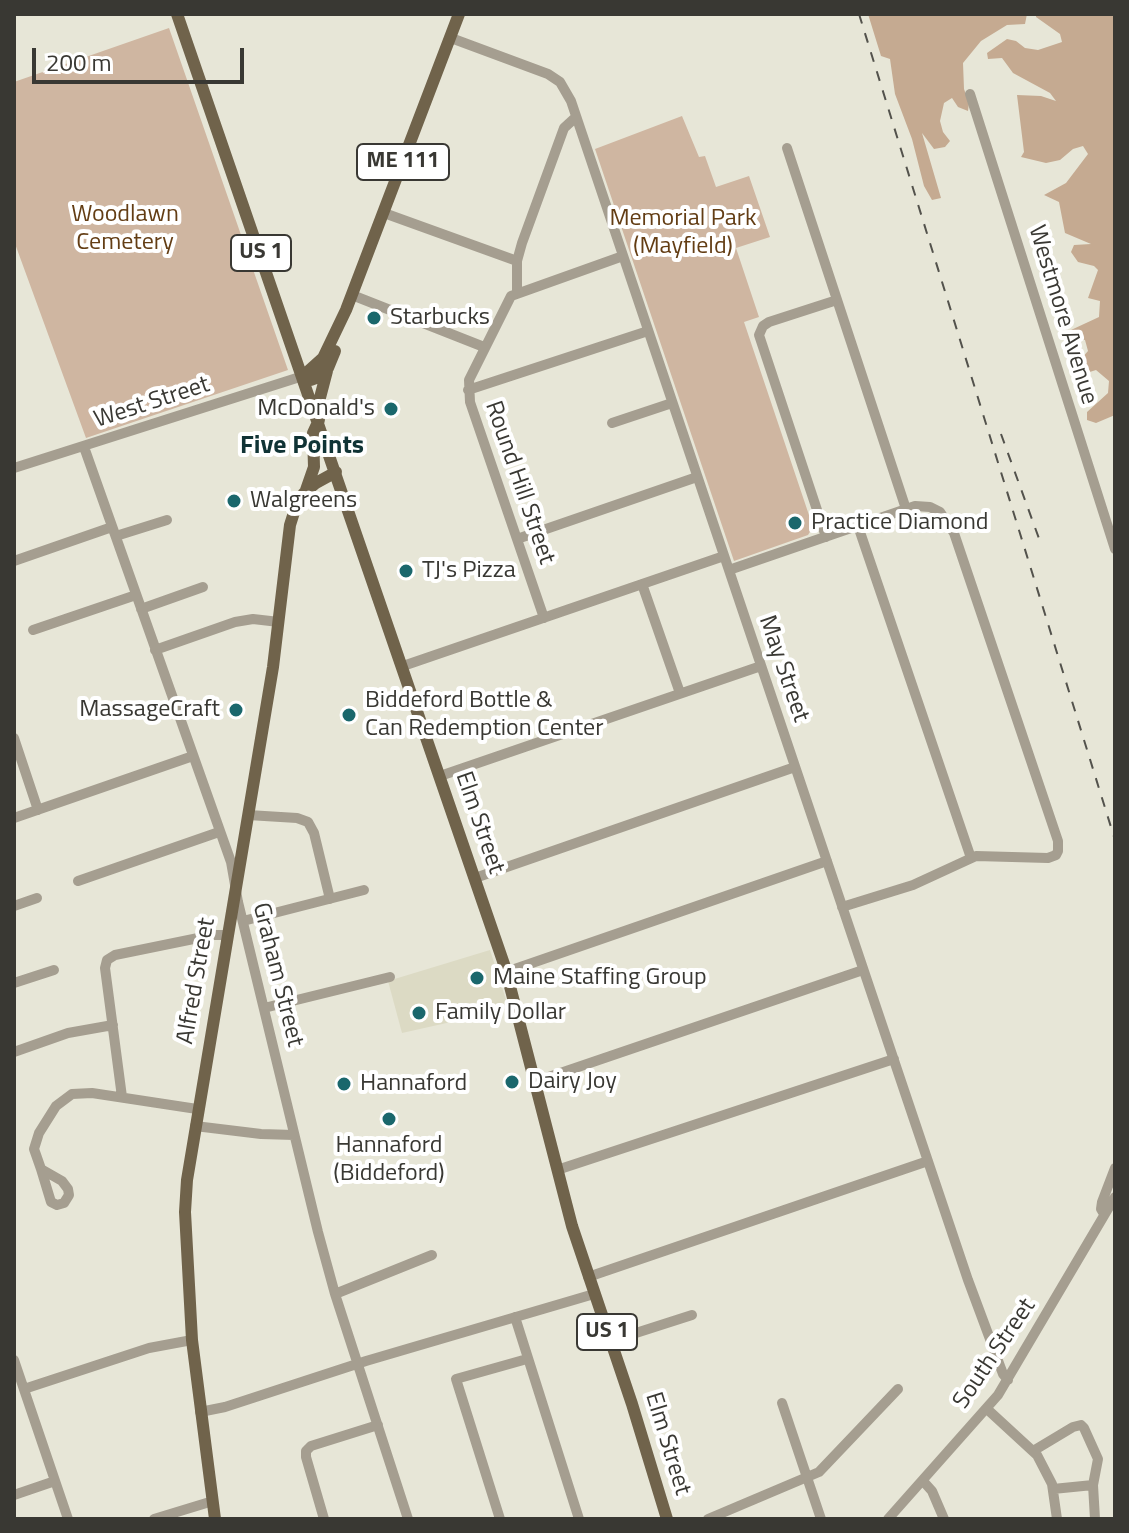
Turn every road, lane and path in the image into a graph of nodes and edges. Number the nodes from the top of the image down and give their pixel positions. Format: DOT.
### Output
graph roads {
  1 [pos="177,14"];
  2 [pos="459,14"];
  3 [pos="451,38"];
  4 [pos="970,94"];
  5 [pos="576,117"];
  6 [pos="787,148"];
  7 [pos="384,213"];
  8 [pos="623,256"];
  9 [pos="517,261"];
  10 [pos="517,292"];
  11 [pos="352,295"];
  12 [pos="837,300"];
  13 [pos="346,310"];
  14 [pos="648,331"];
  15 [pos="484,347"];
  16 [pos="328,368"];
  17 [pos="303,376"];
  18 [pos="468,390"];
  19 [pos="672,403"];
  20 [pos="318,417"];
  21 [pos="612,423"];
  22 [pos="84,447"];
  23 [pos="14,468"];
  24 [pos="336,472"];
  25 [pos="697,477"];
  26 [pos="306,491"];
  27 [pos="905,505"];
  28 [pos="167,520"];
  29 [pos="858,526"];
  30 [pos="114,532"];
  31 [pos="826,537"];
  32 [pos="517,539"];
  33 [pos="1115,549"];
  34 [pos="724,556"];
  35 [pos="14,561"];
  36 [pos="729,570"];
  37 [pos="642,584"];
  38 [pos="203,587"];
  39 [pos="136,595"];
  40 [pos="141,609"];
  41 [pos="544,618"];
  42 [pos="279,622"];
  43 [pos="33,630"];
  44 [pos="155,650"];
  45 [pos="403,666"];
  46 [pos="761,666"];
  47 [pos="680,693"];
  48 [pos="14,738"];
  49 [pos="193,756"];
  50 [pos="795,767"];
  51 [pos="440,776"];
  52 [pos="38,810"];
  53 [pos="248,815"];
  54 [pos="14,818"];
  55 [pos="219,832"];
  56 [pos="971,858"];
  57 [pos="827,861"];
  58 [pos="475,878"];
  59 [pos="78,881"];
  60 [pos="236,885"];
  61 [pos="364,890"];
  62 [pos="37,898"];
  63 [pos="330,899"];
  64 [pos="14,906"];
  65 [pos="842,907"];
  66 [pos="243,921"];
  67 [pos="227,935"];
  68 [pos="54,970"];
  69 [pos="863,970"];
  70 [pos="506,972"];
  71 [pos="390,977"];
  72 [pos="14,983"];
  73 [pos="264,1008"];
  74 [pos="113,1025"];
  75 [pos="14,1052"];
  76 [pos="894,1059"];
  77 [pos="534,1082"];
  78 [pos="122,1097"];
  79 [pos="197,1109"];
  80 [pos="195,1126"];
  81 [pos="294,1135"];
  82 [pos="928,1161"];
  83 [pos="1115,1168"];
  84 [pos="41,1169"];
  85 [pos="557,1170"];
  86 [pos="1115,1197"];
  87 [pos="1104,1214"];
  88 [pos="432,1255"];
  89 [pos="588,1277"];
  90 [pos="335,1294"];
  91 [pos="594,1294"];
  92 [pos="692,1315"];
  93 [pos="515,1317"];
  94 [pos="192,1340"];
  95 [pos="611,1341"];
  96 [pos="527,1359"];
  97 [pos="14,1360"];
  98 [pos="358,1364"];
  99 [pos="1008,1380"];
  100 [pos="24,1389"];
  101 [pos="898,1389"];
  102 [pos="782,1403"];
  103 [pos="987,1409"];
  104 [pos="200,1412"];
  105 [pos="378,1425"];
  106 [pos="1033,1451"];
  107 [pos="807,1479"];
  108 [pos="55,1481"];
  109 [pos="923,1481"];
  110 [pos="1093,1485"];
  111 [pos="1053,1489"];
  112 [pos="14,1495"];
  113 [pos="213,1501"];
  114 [pos="68,1519"];
  115 [pos="154,1519"];
  116 [pos="215,1519"];
  117 [pos="324,1519"];
  118 [pos="408,1519"];
  119 [pos="500,1519"];
  120 [pos="579,1519"];
  121 [pos="667,1519"];
  122 [pos="708,1519"];
  123 [pos="821,1519"];
  124 [pos="889,1519"];
  125 [pos="944,1519"];
  126 [pos="1057,1519"];
  127 [pos="1095,1519"];
  1 -- 17 [label="main road, Elm Street / US 1"];
  2 -- 3 [label="main road, ME 111"];
  3 -- 5 [label="street, May Street"];
  3 -- 7 [label="main road, ME 111"];
  4 -- 33 [label="street, Westmore Avenue"];
  5 -- 8 [label="street, May Street"];
  5 -- 9 [label="street"];
  6 -- 12 [label="street"];
  7 -- 9 [label="street"];
  7 -- 11 [label="main road, ME 111"];
  8 -- 10 [label="street"];
  8 -- 14 [label="street, May Street"];
  9 -- 10 [label="street"];
  10 -- 15 [label="street, Round Hill Street"];
  11 -- 13 [label="main road, ME 111"];
  11 -- 15 [label="street"];
  12 -- 27 [label="street"];
  12 -- 31 [label="street"];
  13 -- 16 [label="main road, ME 111"];
  13 -- 17 [label="main road, ME 111"];
  14 -- 18 [label="street"];
  14 -- 19 [label="street, May Street"];
  15 -- 18 [label="street, Round Hill Street"];
  16 -- 17 [label="main road"];
  16 -- 20 [label="main road, Alfred Street"];
  17 -- 20 [label="main road, Elm Street / US 1"];
  17 -- 22 [label="street, West Street"];
  18 -- 32 [label="street, Round Hill Street"];
  19 -- 21 [label="street"];
  19 -- 25 [label="street, May Street"];
  20 -- 24 [label="main road, Elm Street / US 1"];
  20 -- 26 [label="main road, Alfred Street"];
  22 -- 23 [label="street, West Street"];
  22 -- 30 [label="street, Graham Street"];
  24 -- 26 [label="main road"];
  24 -- 45 [label="main road, Elm Street / US 1"];
  25 -- 32 [label="street"];
  25 -- 34 [label="street, May Street"];
  26 -- 42 [label="main road, Alfred Street"];
  27 -- 29 [label="street"];
  27 -- 56 [label="street"];
  28 -- 30 [label="street"];
  29 -- 31 [label="street"];
  29 -- 56 [label="street"];
  30 -- 35 [label="street"];
  30 -- 39 [label="street, Graham Street"];
  31 -- 36 [label="street"];
  32 -- 41 [label="street, Round Hill Street"];
  34 -- 36 [label="street, May Street"];
  34 -- 37 [label="street"];
  36 -- 46 [label="street, May Street"];
  37 -- 41 [label="street"];
  37 -- 47 [label="street"];
  38 -- 40 [label="street"];
  39 -- 40 [label="street, Graham Street"];
  39 -- 43 [label="street"];
  40 -- 44 [label="street, Graham Street"];
  41 -- 45 [label="street"];
  42 -- 44 [label="street"];
  42 -- 53 [label="main road, Alfred Street"];
  44 -- 49 [label="street, Graham Street"];
  45 -- 51 [label="main road, Elm Street / US 1"];
  46 -- 47 [label="street"];
  46 -- 50 [label="street, May Street"];
  47 -- 51 [label="street"];
  48 -- 52 [label="street"];
  49 -- 52 [label="street"];
  49 -- 55 [label="street, Graham Street"];
  50 -- 57 [label="street, May Street"];
  50 -- 58 [label="street"];
  51 -- 58 [label="main road, Elm Street / US 1"];
  52 -- 54 [label="street"];
  53 -- 60 [label="main road, Alfred Street"];
  53 -- 63 [label="street"];
  55 -- 59 [label="street"];
  55 -- 60 [label="street, Graham Street"];
  56 -- 65 [label="street"];
  57 -- 65 [label="street, May Street"];
  57 -- 70 [label="street"];
  58 -- 70 [label="main road, Elm Street / US 1"];
  60 -- 66 [label="street, Graham Street"];
  60 -- 67 [label="main road, Alfred Street"];
  61 -- 63 [label="street"];
  62 -- 64 [label="street"];
  63 -- 66 [label="street"];
  65 -- 69 [label="street, May Street"];
  66 -- 73 [label="street, Graham Street"];
  67 -- 74 [label="street"];
  67 -- 79 [label="main road, Alfred Street"];
  68 -- 72 [label="street"];
  69 -- 76 [label="street, May Street"];
  69 -- 77 [label="street"];
  70 -- 77 [label="main road, Elm Street / US 1"];
  71 -- 73 [label="street"];
  73 -- 81 [label="street, Graham Street"];
  74 -- 75 [label="street"];
  74 -- 78 [label="street"];
  76 -- 82 [label="street, May Street"];
  76 -- 85 [label="street"];
  77 -- 85 [label="main road, Elm Street / US 1"];
  78 -- 79 [label="street"];
  78 -- 84 [label="street"];
  79 -- 80 [label="main road, Alfred Street"];
  80 -- 81 [label="street"];
  80 -- 94 [label="main road, Alfred Street"];
  81 -- 90 [label="street, Graham Street"];
  82 -- 89 [label="street"];
  82 -- 99 [label="street, May Street"];
  83 -- 87 [label="street"];
  85 -- 89 [label="main road, Elm Street / US 1"];
  86 -- 87 [label="street, South Street"];
  87 -- 99 [label="street, South Street"];
  88 -- 90 [label="street"];
  89 -- 91 [label="main road, Elm Street / US 1"];
  90 -- 98 [label="street, Graham Street"];
  91 -- 93 [label="street"];
  91 -- 95 [label="main road, Elm Street / US 1"];
  92 -- 95 [label="street"];
  93 -- 96 [label="street"];
  93 -- 98 [label="street"];
  94 -- 100 [label="street"];
  94 -- 104 [label="main road, Alfred Street"];
  95 -- 121 [label="main road, Elm Street / US 1"];
  96 -- 119 [label="street"];
  96 -- 120 [label="street"];
  97 -- 100 [label="street"];
  98 -- 104 [label="street"];
  98 -- 105 [label="street, Graham Street"];
  99 -- 103 [label="street, South Street"];
  100 -- 108 [label="street"];
  101 -- 107 [label="street"];
  102 -- 107 [label="street"];
  103 -- 106 [label="street"];
  103 -- 109 [label="street, South Street"];
  104 -- 113 [label="main road, Alfred Street"];
  105 -- 117 [label="street"];
  105 -- 118 [label="street, Graham Street"];
  106 -- 110 [label="street"];
  106 -- 111 [label="street"];
  107 -- 122 [label="street"];
  107 -- 123 [label="street"];
  108 -- 112 [label="street"];
  108 -- 114 [label="street"];
  109 -- 124 [label="street, South Street"];
  109 -- 125 [label="street"];
  110 -- 111 [label="street"];
  110 -- 127 [label="street"];
  111 -- 126 [label="street"];
  113 -- 115 [label="street"];
  113 -- 116 [label="main road, Alfred Street"];
}
